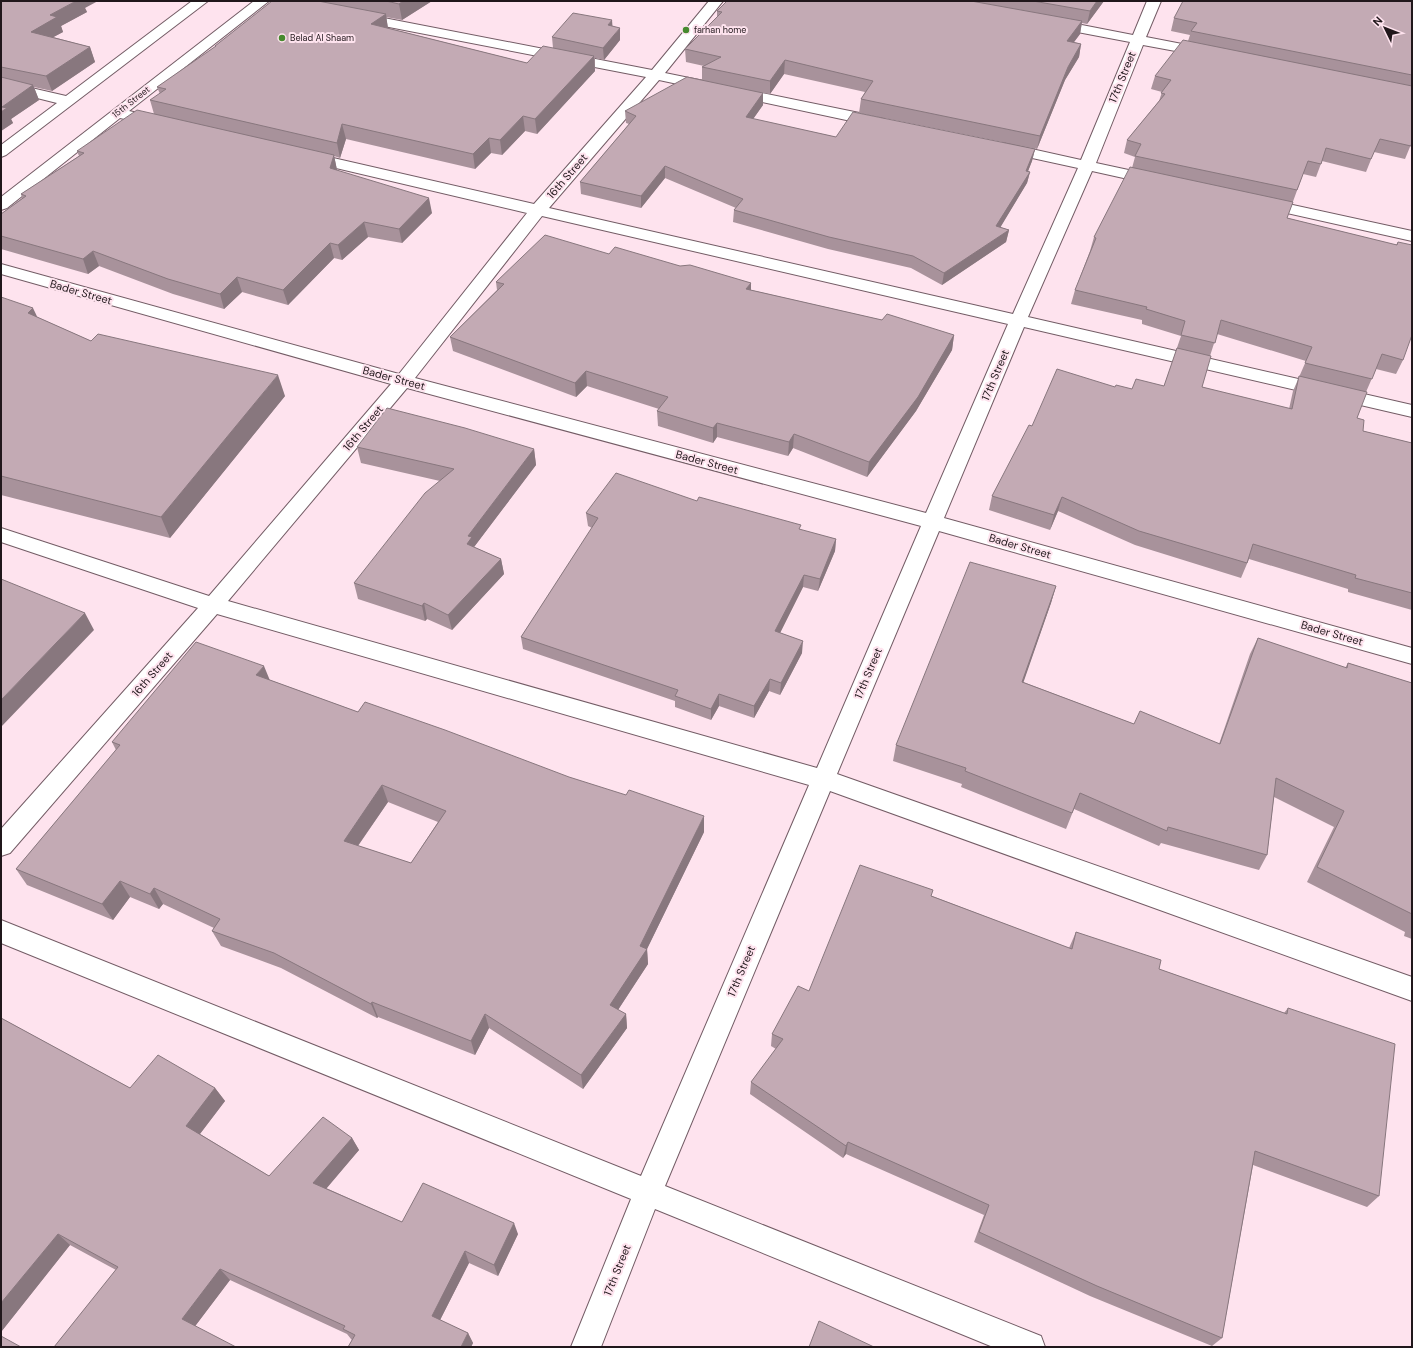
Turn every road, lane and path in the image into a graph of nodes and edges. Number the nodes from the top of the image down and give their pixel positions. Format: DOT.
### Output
graph roads {
  1 [pos="201,1"];
  2 [pos="262,1"];
  3 [pos="716,1"];
  4 [pos="1154,1"];
  5 [pos="347,15"];
  6 [pos="1037,20"];
  7 [pos="1138,38"];
  8 [pos="1224,56"];
  9 [pos="656,75"];
  10 [pos="1,85"];
  11 [pos="68,101"];
  12 [pos="117,112"];
  13 [pos="894,125"];
  14 [pos="178,127"];
  15 [pos="994,146"];
  16 [pos="1,152"];
  17 [pos="293,153"];
  18 [pos="1087,165"];
  19 [pos="1172,183"];
  20 [pos="1249,200"];
  21 [pos="1,205"];
  22 [pos="538,210"];
  23 [pos="1412,236"];
  24 [pos="1,269"];
  25 [pos="1018,321"];
  26 [pos="403,381"];
  27 [pos="1412,411"];
  28 [pos="933,522"];
  29 [pos="1,535"];
  30 [pos="212,605"];
  31 [pos="1412,656"];
  32 [pos="823,779"];
  33 [pos="1,846"];
  34 [pos="1,931"];
  35 [pos="1412,989"];
  36 [pos="648,1192"];
  37 [pos="586,1347"];
  38 [pos="1030,1347"];
  1 -- 11 [label="street"];
  2 -- 12 [label="street, 15th Street"];
  3 -- 9 [label="street, 16th Street"];
  4 -- 7 [label="street, 17th Street"];
  5 -- 9 [label="street"];
  6 -- 7 [label="street"];
  7 -- 8 [label="street"];
  7 -- 18 [label="street, 17th Street"];
  9 -- 13 [label="street"];
  9 -- 22 [label="street, 16th Street"];
  10 -- 11 [label="street"];
  11 -- 16 [label="street"];
  12 -- 14 [label="street"];
  12 -- 21 [label="street, 15th Street"];
  15 -- 18 [label="street"];
  17 -- 22 [label="street"];
  18 -- 19 [label="street"];
  18 -- 25 [label="street, 17th Street"];
  20 -- 23 [label="street"];
  22 -- 25 [label="street"];
  22 -- 26 [label="street, 16th Street"];
  24 -- 26 [label="street, Bader Street"];
  25 -- 27 [label="street"];
  25 -- 28 [label="street, 17th Street"];
  26 -- 28 [label="street, Bader Street"];
  26 -- 30 [label="street, 16th Street"];
  28 -- 31 [label="street, Bader Street"];
  28 -- 32 [label="street, 17th Street"];
  29 -- 30 [label="street"];
  30 -- 32 [label="street"];
  30 -- 33 [label="street, 16th Street"];
  32 -- 35 [label="street"];
  32 -- 36 [label="street, 17th Street"];
  34 -- 36 [label="street"];
  36 -- 37 [label="street, 17th Street"];
  36 -- 38 [label="street"];
}
